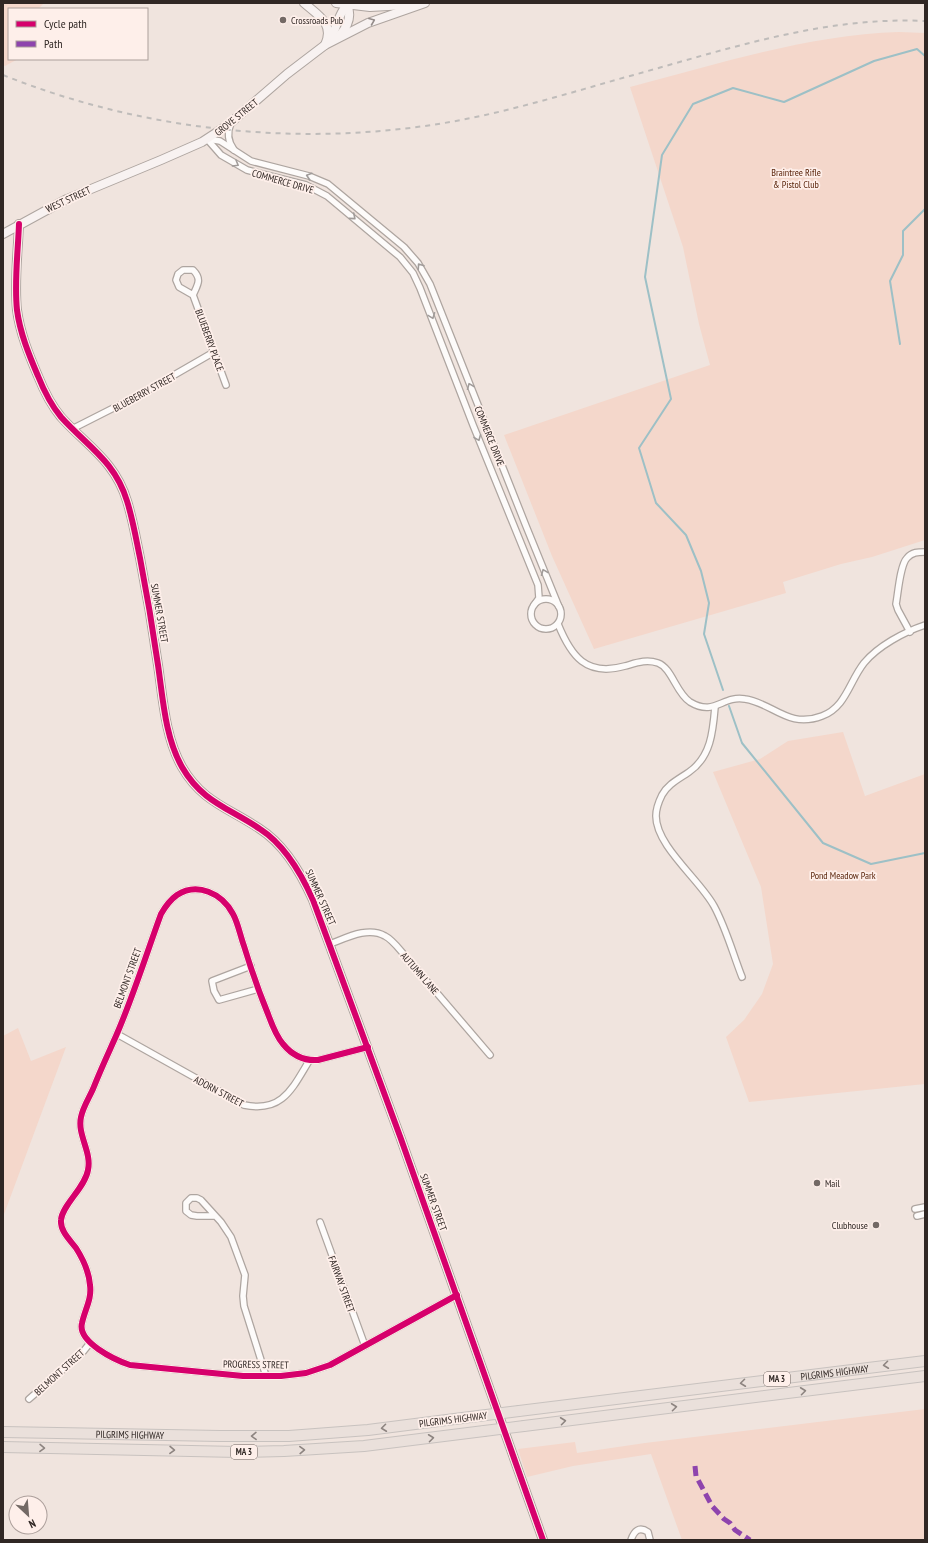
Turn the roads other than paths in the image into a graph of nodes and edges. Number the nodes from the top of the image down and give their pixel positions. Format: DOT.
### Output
graph roads {
  1 [pos="304,3"];
  2 [pos="336,3"];
  3 [pos="425,3"];
  4 [pos="347,5"];
  5 [pos="339,37"];
  6 [pos="324,45"];
  7 [pos="233,121"];
  8 [pos="207,139"];
  9 [pos="235,152"];
  10 [pos="256,163"];
  11 [pos="272,167"];
  12 [pos="136,170"];
  13 [pos="253,172"];
  14 [pos="270,177"];
  15 [pos="19,224"];
  16 [pos="382,229"];
  17 [pos="3,234"];
  18 [pos="376,236"];
  19 [pos="194,295"];
  20 [pos="214,352"];
  21 [pos="226,385"];
  22 [pos="72,429"];
  23 [pos="925,552"];
  24 [pos="534,605"];
  25 [pos="559,607"];
  26 [pos="558,624"];
  27 [pos="925,625"];
  28 [pos="910,632"];
  29 [pos="715,707"];
  30 [pos="330,944"];
  31 [pos="251,966"];
  32 [pos="742,977"];
  33 [pos="258,989"];
  34 [pos="117,1034"];
  35 [pos="368,1047"];
  36 [pos="490,1055"];
  37 [pos="309,1061"];
  38 [pos="925,1207"];
  39 [pos="925,1214"];
  40 [pos="214,1216"];
  41 [pos="320,1222"];
  42 [pos="457,1296"];
  43 [pos="90,1343"];
  44 [pos="365,1346"];
  45 [pos="925,1360"];
  46 [pos="266,1376"];
  47 [pos="925,1376"];
  48 [pos="29,1399"];
  49 [pos="3,1432"];
  50 [pos="3,1447"];
  51 [pos="543,1540"];
  52 [pos="631,1540"];
  53 [pos="650,1540"];
  1 -- 6 [label="street"];
  2 -- 4 [label="street"];
  3 -- 4 [label="street, GROVE STREET"];
  5 -- 3 [label="street, GROVE STREET, one-way"];
  4 -- 5 [label="street"];
  4 -- 6 [label="street, GROVE STREET"];
  5 -- 6 [label="street, GROVE STREET"];
  6 -- 7 [label="street, GROVE STREET"];
  7 -- 8 [label="street, GROVE STREET"];
  7 -- 9 [label="street"];
  8 -- 9 [label="street, COMMERCE DRIVE"];
  8 -- 12 [label="street, GROVE STREET"];
  8 -- 13 [label="street, COMMERCE DRIVE, one-way"];
  9 -- 10 [label="street, COMMERCE DRIVE"];
  10 -- 11 [label="street, COMMERCE DRIVE"];
  10 -- 13 [label="street"];
  11 -- 14 [label="street"];
  16 -- 11 [label="street, COMMERCE DRIVE, one-way"];
  12 -- 15 [label="street, WEST STREET"];
  13 -- 14 [label="street, COMMERCE DRIVE"];
  14 -- 18 [label="street, COMMERCE DRIVE, one-way"];
  15 -- 17 [label="street, WEST STREET"];
  15 -- 22 [label="street, SUMMER STREET"];
  16 -- 18 [label="street"];
  25 -- 16 [label="street, COMMERCE DRIVE, one-way"];
  18 -- 24 [label="street, COMMERCE DRIVE, one-way"];
  19 -- 19 [label="street, BLUEBERRY PLACE"];
  19 -- 20 [label="street, BLUEBERRY PLACE"];
  20 -- 21 [label="street, BLUEBERRY PLACE"];
  20 -- 22 [label="street, BLUEBERRY STREET"];
  22 -- 30 [label="street, SUMMER STREET"];
  23 -- 28 [label="street"];
  24 -- 25 [label="street"];
  24 -- 26 [label="street"];
  25 -- 26 [label="street"];
  26 -- 29 [label="street"];
  27 -- 28 [label="street"];
  28 -- 29 [label="street"];
  29 -- 32 [label="street"];
  30 -- 35 [label="street, SUMMER STREET"];
  30 -- 36 [label="street, AUTUMN LANE"];
  31 -- 33 [label="street, BELMONT STREET"];
  31 -- 33 [label="street"];
  31 -- 34 [label="street, BELMONT STREET"];
  33 -- 37 [label="street, BELMONT STREET"];
  34 -- 37 [label="street, ADORN STREET"];
  34 -- 43 [label="street, BELMONT STREET"];
  35 -- 37 [label="street"];
  35 -- 42 [label="street, SUMMER STREET"];
  38 -- 39 [label="street"];
  40 -- 40 [label="street"];
  40 -- 46 [label="street"];
  41 -- 44 [label="street, FAIRWAY STREET"];
  42 -- 44 [label="street, PROGRESS STREET"];
  42 -- 51 [label="street, SUMMER STREET"];
  43 -- 46 [label="street, PROGRESS STREET"];
  43 -- 48 [label="street, BELMONT STREET"];
  44 -- 46 [label="street, PROGRESS STREET"];
  45 -- 49 [label="highway, PILGRIMS HIGHWAY / MA 3, one-way, bridge"];
  50 -- 47 [label="highway, PILGRIMS HIGHWAY / MA 3, one-way, bridge"];
  52 -- 53 [label="street"];
}
